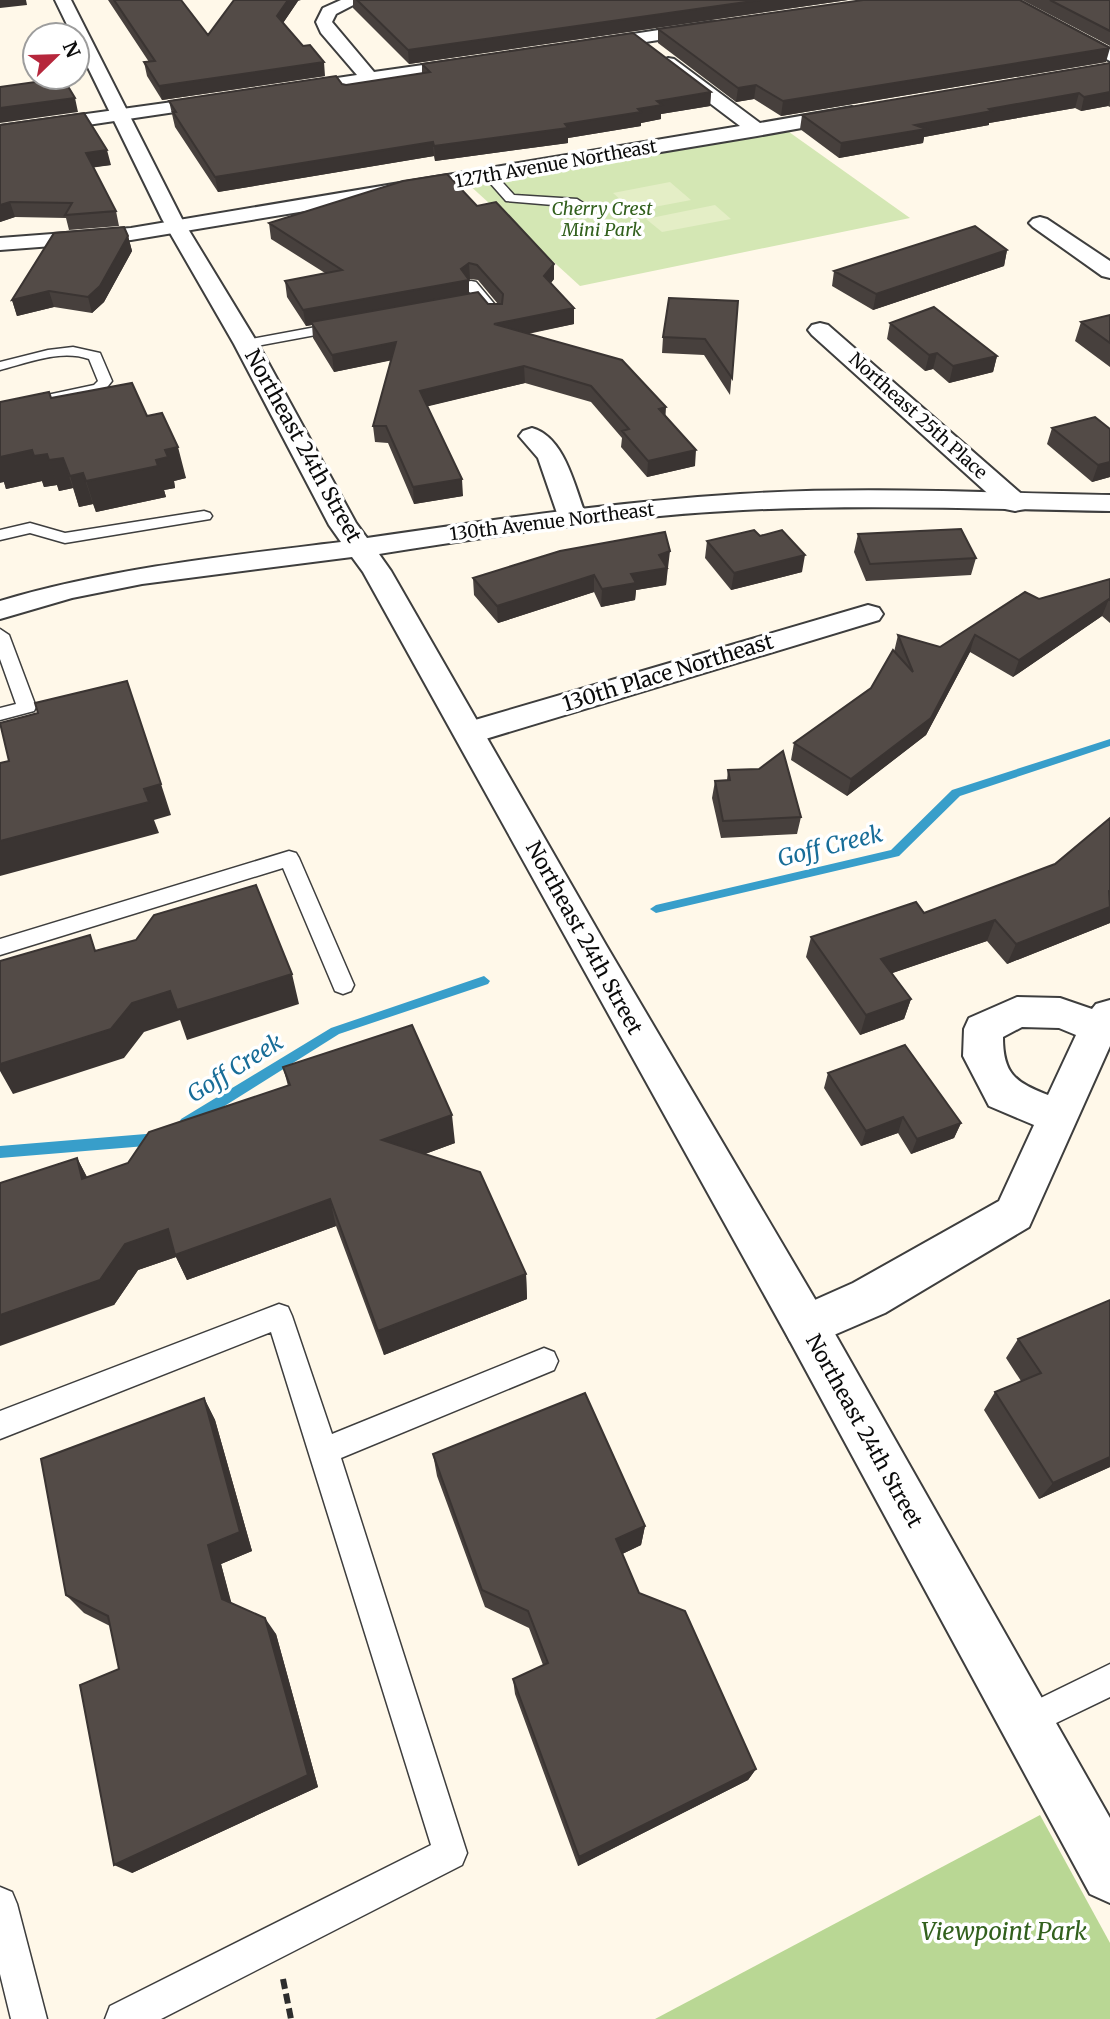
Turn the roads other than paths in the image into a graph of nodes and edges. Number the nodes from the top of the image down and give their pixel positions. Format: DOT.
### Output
graph roads {
  1 [pos="63,0"];
  2 [pos="355,0"];
  3 [pos="1005,0"];
  4 [pos="726,25"];
  5 [pos="636,38"];
  6 [pos="570,48"];
  7 [pos="1110,56"];
  8 [pos="490,60"];
  9 [pos="369,78"];
  10 [pos="274,92"];
  11 [pos="246,96"];
  12 [pos="866,111"];
  13 [pos="119,115"];
  14 [pos="757,130"];
  15 [pos="0,132"];
  16 [pos="489,175"];
  17 [pos="577,202"];
  18 [pos="1040,223"];
  19 [pos="176,227"];
  20 [pos="0,244"];
  21 [pos="1110,271"];
  22 [pos="471,285"];
  23 [pos="496,315"];
  24 [pos="353,324"];
  25 [pos="820,330"];
  26 [pos="246,344"];
  27 [pos="0,366"];
  28 [pos="0,409"];
  29 [pos="532,436"];
  30 [pos="1015,503"];
  31 [pos="1110,503"];
  32 [pos="204,516"];
  33 [pos="572,516"];
  34 [pos="0,535"];
  35 [pos="359,548"];
  36 [pos="0,610"];
  37 [pos="868,614"];
  38 [pos="0,635"];
  39 [pos="0,714"];
  40 [pos="469,733"];
  41 [pos="0,947"];
  42 [pos="342,985"];
  43 [pos="1105,1021"];
  44 [pos="1058,1117"];
  45 [pos="806,1326"];
  46 [pos="544,1361"];
  47 [pos="0,1425"];
  48 [pos="324,1451"];
  49 [pos="1110,1680"];
  50 [pos="1025,1722"];
  51 [pos="1110,1874"];
  52 [pos="0,1905"];
  53 [pos="29,2019"];
  54 [pos="123,2019"];
  1 -- 13 [label="street, Northeast 24th Street"];
  2 -- 9 [label="street"];
  3 -- 7 [label="street"];
  4 -- 5 [label="street"];
  5 -- 6 [label="street"];
  5 -- 14 [label="street"];
  8 -- 9 [label="street"];
  9 -- 10 [label="street"];
  11 -- 13 [label="street"];
  12 -- 14 [label="street, 127th Avenue Northeast"];
  13 -- 15 [label="street"];
  13 -- 19 [label="street, Northeast 24th Street"];
  14 -- 16 [label="street, 127th Avenue Northeast"];
  16 -- 17 [label="lane"];
  16 -- 19 [label="street, 127th Avenue Northeast"];
  18 -- 21 [label="street"];
  19 -- 20 [label="street, 127th Avenue Northeast"];
  19 -- 26 [label="street, Northeast 24th Street"];
  22 -- 23 [label="lane"];
  24 -- 26 [label="lane"];
  25 -- 30 [label="street, Northeast 25th Place"];
  26 -- 35 [label="street, Northeast 24th Street"];
  27 -- 28 [label="lane"];
  29 -- 33 [label="street"];
  30 -- 31 [label="street, 130th Avenue Northeast"];
  30 -- 33 [label="street, 130th Avenue Northeast"];
  32 -- 34 [label="lane"];
  33 -- 35 [label="street, 130th Avenue Northeast"];
  35 -- 36 [label="street, 130th Avenue Northeast"];
  35 -- 40 [label="street, Northeast 24th Street"];
  37 -- 40 [label="street, 130th Place Northeast"];
  38 -- 39 [label="lane"];
  40 -- 45 [label="street, Northeast 24th Street"];
  41 -- 42 [label="lane"];
  43 -- 44 [label="street"];
  43 -- 44 [label="street"];
  44 -- 45 [label="street"];
  45 -- 50 [label="street, Northeast 24th Street"];
  46 -- 48 [label="lane"];
  47 -- 48 [label="lane"];
  48 -- 54 [label="lane"];
  49 -- 50 [label="lane"];
  50 -- 51 [label="street, Northeast 24th Street"];
  52 -- 53 [label="lane"];
}
